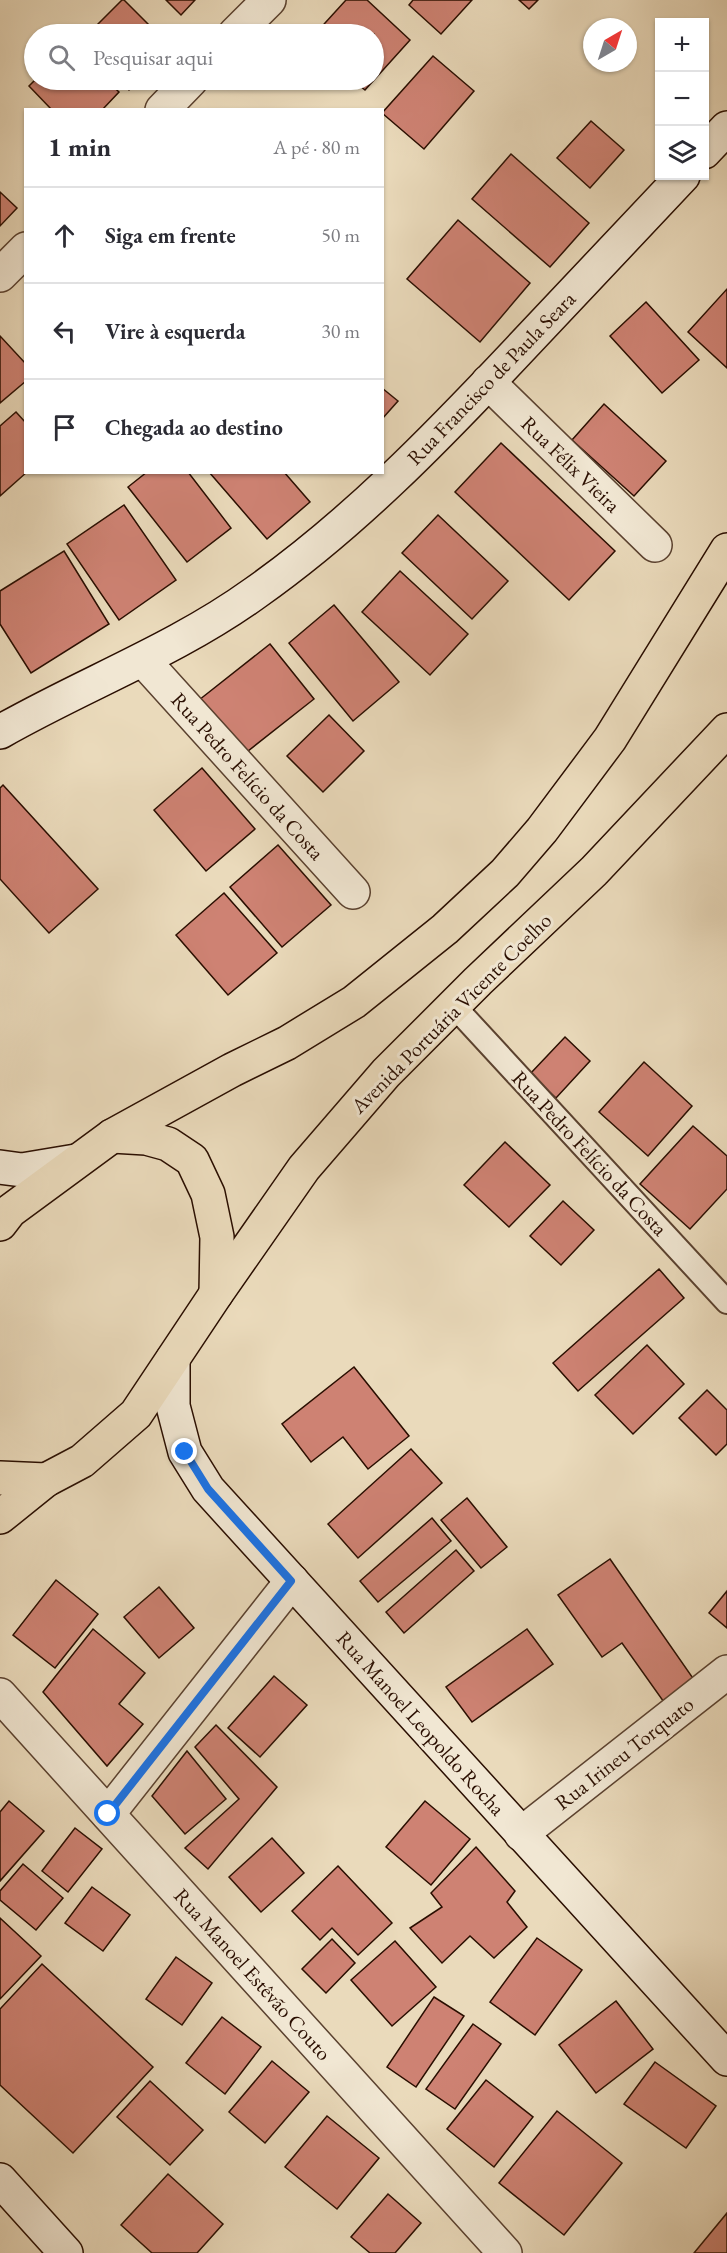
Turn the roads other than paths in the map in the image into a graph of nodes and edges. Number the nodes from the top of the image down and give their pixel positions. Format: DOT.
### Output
graph roads {
  1 [pos="269,0"];
  2 [pos="245,24"];
  3 [pos="181,90"];
  4 [pos="164,108"];
  5 [pos="727,128"];
  6 [pos="709,148"];
  7 [pos="679,180"];
  8 [pos="24,251"];
  9 [pos="0,275"];
  10 [pos="488,382"];
  11 [pos="655,545"];
  12 [pos="727,550"];
  13 [pos="143,660"];
  14 [pos="3,729"];
  15 [pos="727,730"];
  16 [pos="353,892"];
  17 [pos="453,1005"];
  18 [pos="112,1136"];
  19 [pos="76,1161"];
  20 [pos="0,1167"];
  21 [pos="0,1224"];
  22 [pos="216,1294"];
  23 [pos="727,1302"];
  24 [pos="173,1359"];
  25 [pos="0,1478"];
  26 [pos="46,1480"];
  27 [pos="0,1517"];
  28 [pos="291,1581"];
  29 [pos="727,1672"];
  30 [pos="0,1695"];
  31 [pos="108,1814"];
  32 [pos="521,1834"];
  33 [pos="727,2059"];
  34 [pos="0,2180"];
  35 [pos="66,2253"];
  36 [pos="505,2253"];
  1 -- 2 [label="street"];
  3 -- 4 [label="street"];
  5 -- 6 [label="street"];
  7 -- 10 [label="street, Rua Francisco de Paula Seara"];
  8 -- 9 [label="street"];
  10 -- 11 [label="street, Rua Félix Vieira"];
  10 -- 13 [label="street, Rua Francisco de Paula Seara"];
  12 -- 18 [label="highway"];
  13 -- 14 [label="street, Rua Francisco de Paula Seara"];
  13 -- 16 [label="street, Rua Pedro Felício da Costa"];
  15 -- 17 [label="highway, Avenida Portuária Vicente Coelho"];
  17 -- 22 [label="highway, Avenida Portuária Vicente Coelho"];
  17 -- 23 [label="lane, Rua Pedro Felício da Costa"];
  18 -- 19 [label="highway"];
  18 -- 22 [label="highway"];
  19 -- 20 [label="street"];
  19 -- 21 [label="highway"];
  22 -- 24 [label="highway, Avenida Portuária Vicente Coelho"];
  24 -- 26 [label="highway, Avenida Portuária Vicente Coelho"];
  24 -- 28 [label="street, Rua Manoel Leopoldo Rocha"];
  25 -- 26 [label="highway"];
  26 -- 27 [label="highway, Avenida Portuária Vicente Coelho"];
  28 -- 31 [label="street"];
  28 -- 32 [label="street, Rua Manoel Leopoldo Rocha"];
  29 -- 32 [label="street, Rua Irineu Torquato"];
  30 -- 31 [label="street, Rua Manoel Estêvão Couto"];
  31 -- 36 [label="street, Rua Manoel Estêvão Couto"];
  32 -- 33 [label="street, Rua Manoel Leopoldo Rocha"];
  34 -- 35 [label="street"];
}
